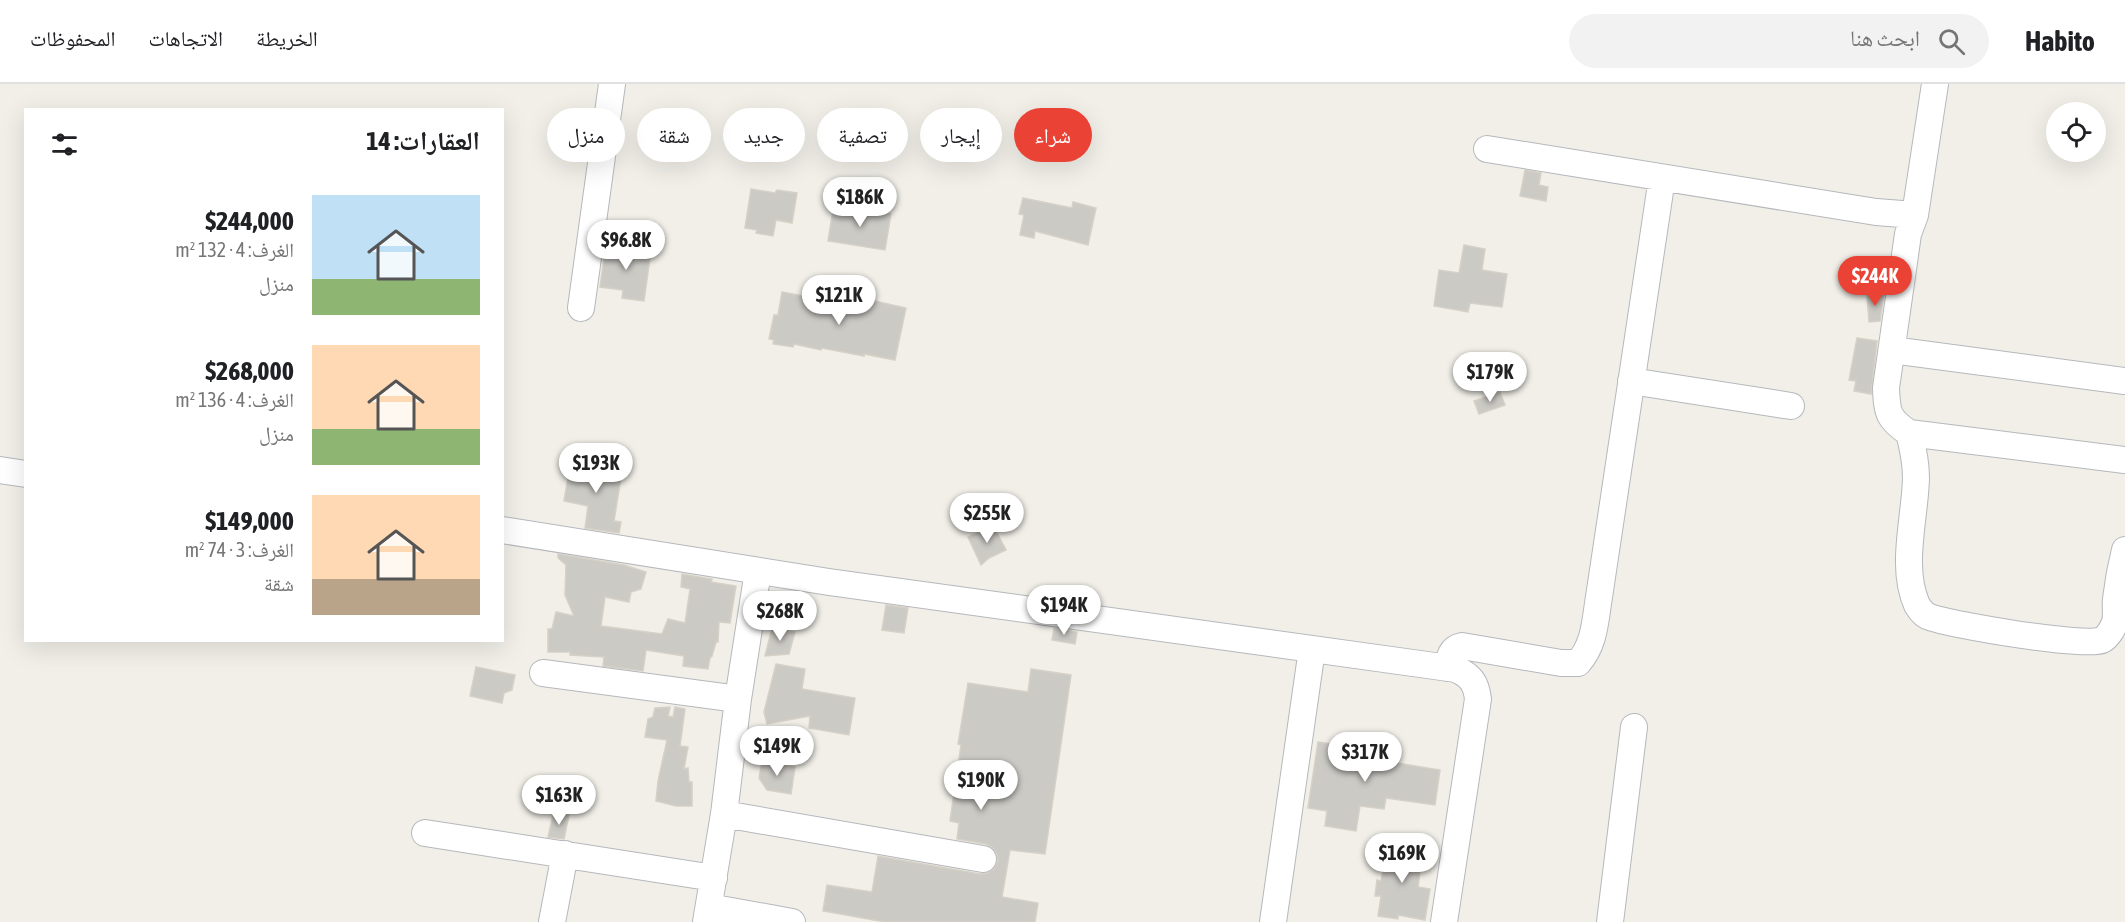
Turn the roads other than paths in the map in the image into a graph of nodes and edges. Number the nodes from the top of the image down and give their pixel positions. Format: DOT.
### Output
graph roads {
  1 [pos="612,84"];
  2 [pos="1921,84"];
  3 [pos="1935,84"];
  4 [pos="1487,149"];
  5 [pos="1662,178"];
  6 [pos="1909,221"];
  7 [pos="581,308"];
  8 [pos="1892,350"];
  9 [pos="1631,381"];
  10 [pos="2125,381"];
  11 [pos="1791,406"];
  12 [pos="1909,433"];
  13 [pos="2125,460"];
  14 [pos="0,470"];
  15 [pos="24,474"];
  16 [pos="504,530"];
  17 [pos="2125,550"];
  18 [pos="758,571"];
  19 [pos="1312,649"];
  20 [pos="1448,668"];
  21 [pos="543,673"];
  22 [pos="738,699"];
  23 [pos="1634,727"];
  24 [pos="724,814"];
  25 [pos="425,833"];
  26 [pos="565,854"];
  27 [pos="983,859"];
  28 [pos="714,878"];
  29 [pos="708,915"];
  30 [pos="552,922"];
  31 [pos="792,922"];
  32 [pos="1273,922"];
  33 [pos="1444,922"];
  34 [pos="1610,922"];
  1 -- 7 [label="street"];
  2 -- 6 [label="street"];
  3 -- 6 [label="street"];
  4 -- 5 [label="street"];
  5 -- 6 [label="street"];
  5 -- 9 [label="street"];
  6 -- 8 [label="street"];
  8 -- 10 [label="street"];
  8 -- 12 [label="street"];
  9 -- 11 [label="street"];
  9 -- 20 [label="street"];
  12 -- 13 [label="street"];
  12 -- 17 [label="street"];
  14 -- 15 [label="street"];
  16 -- 18 [label="street"];
  18 -- 19 [label="street"];
  18 -- 22 [label="street"];
  19 -- 20 [label="street"];
  19 -- 32 [label="street"];
  20 -- 33 [label="street"];
  21 -- 22 [label="street"];
  22 -- 24 [label="street"];
  23 -- 34 [label="street"];
  24 -- 27 [label="street"];
  24 -- 28 [label="street"];
  25 -- 26 [label="street"];
  26 -- 28 [label="street"];
  26 -- 30 [label="street"];
  28 -- 29 [label="street"];
  29 -- 31 [label="street"];
}
